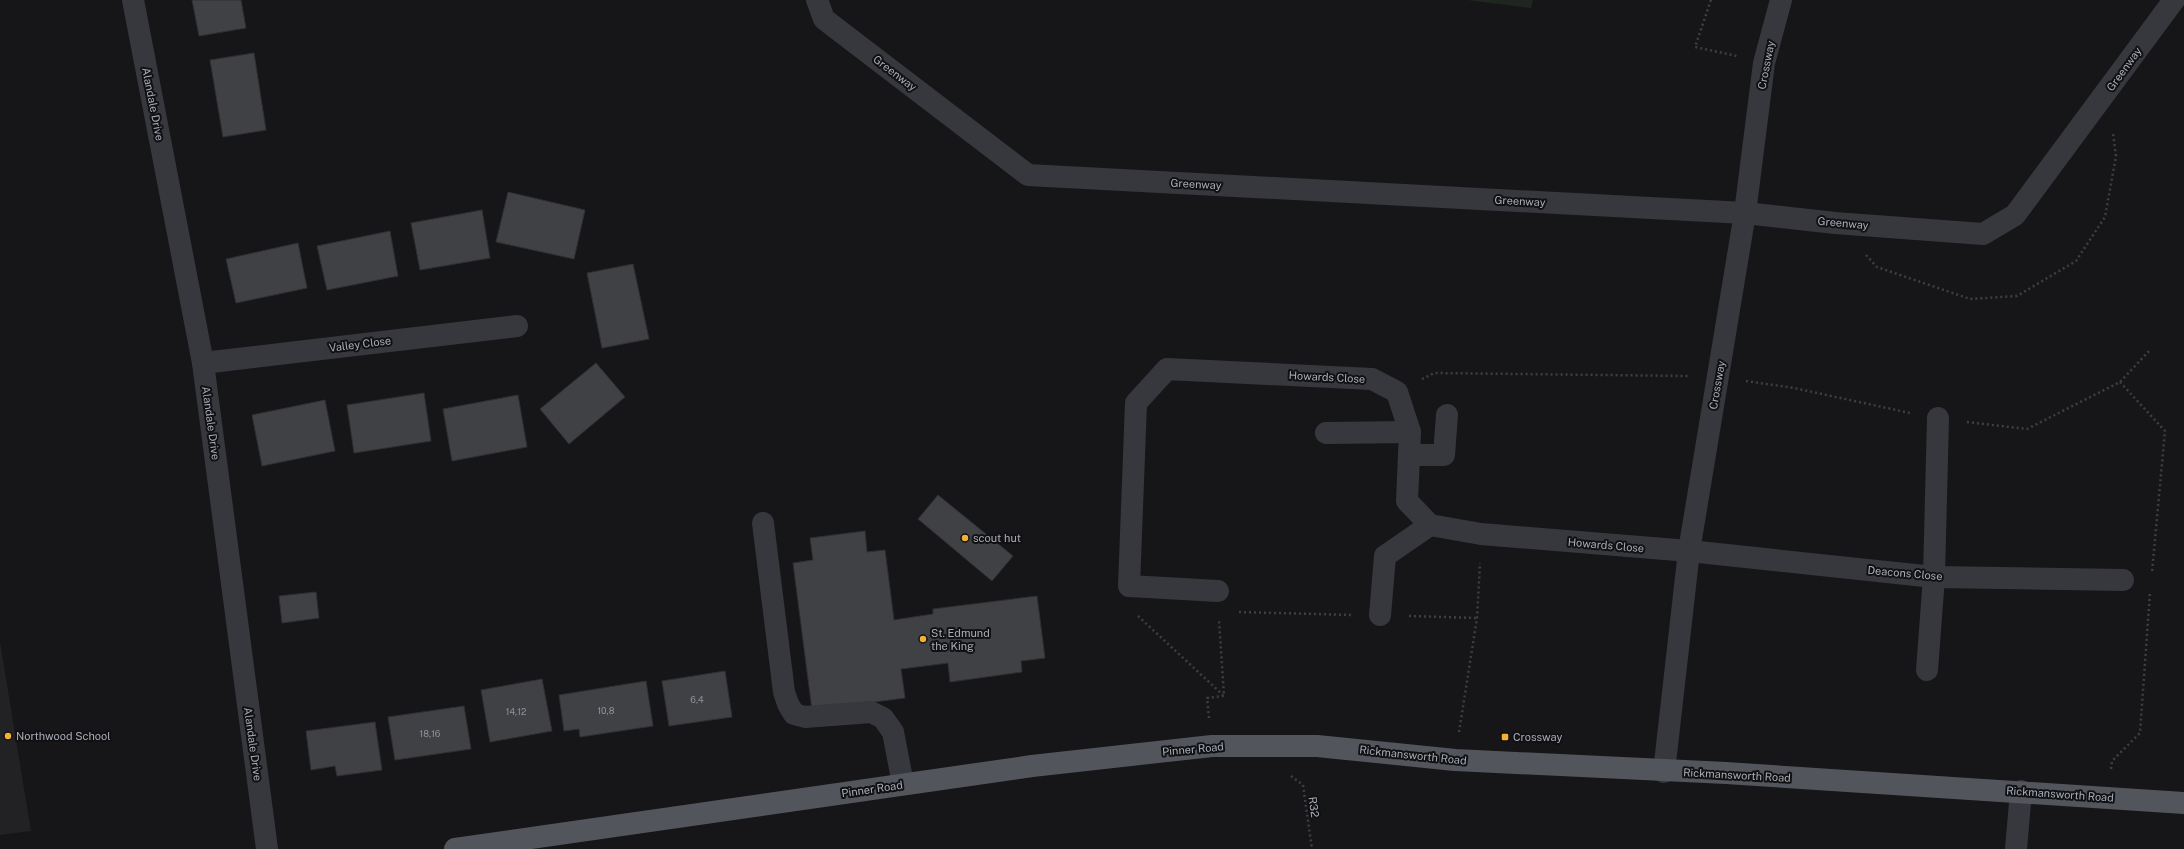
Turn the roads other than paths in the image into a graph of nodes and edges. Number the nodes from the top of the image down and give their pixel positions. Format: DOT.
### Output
graph roads {
  1 [pos="134,0"];
  2 [pos="817,0"];
  3 [pos="1781,0"];
  4 [pos="2174,0"];
  5 [pos="1745,213"];
  6 [pos="517,326"];
  7 [pos="203,363"];
  8 [pos="1446,415"];
  9 [pos="1938,418"];
  10 [pos="1410,432"];
  11 [pos="1326,433"];
  12 [pos="1410,455"];
  13 [pos="763,523"];
  14 [pos="1430,525"];
  15 [pos="1688,551"];
  16 [pos="1934,577"];
  17 [pos="2123,580"];
  18 [pos="1218,601"];
  19 [pos="1380,615"];
  20 [pos="1927,670"];
  21 [pos="1290,746"];
  22 [pos="1664,772"];
  23 [pos="903,784"];
  24 [pos="2021,792"];
  25 [pos="2184,803"];
  26 [pos="267,849"];
  27 [pos="455,849"];
  28 [pos="2016,849"];
  1 -- 7 [label="street, Alandale Drive"];
  2 -- 5 [label="street, Greenway"];
  3 -- 5 [label="street, Crossway"];
  4 -- 5 [label="street, Greenway"];
  5 -- 15 [label="street, Crossway"];
  6 -- 7 [label="street, Valley Close"];
  7 -- 26 [label="street, Alandale Drive"];
  8 -- 12 [label="street"];
  9 -- 16 [label="street"];
  10 -- 11 [label="street"];
  10 -- 12 [label="street"];
  10 -- 18 [label="street, Howards Close"];
  12 -- 14 [label="street"];
  13 -- 23 [label="street"];
  14 -- 15 [label="street, Howards Close"];
  14 -- 19 [label="street"];
  15 -- 16 [label="street, Deacons Close"];
  15 -- 22 [label="street, Crossway"];
  16 -- 17 [label="street, Deacons Close"];
  16 -- 20 [label="street"];
  21 -- 22 [label="main road, Rickmansworth Road"];
  21 -- 23 [label="main road, Pinner Road"];
  22 -- 24 [label="main road, Rickmansworth Road"];
  23 -- 27 [label="main road, Pinner Road"];
  24 -- 25 [label="main road, Rickmansworth Road"];
  24 -- 28 [label="street"];
}
